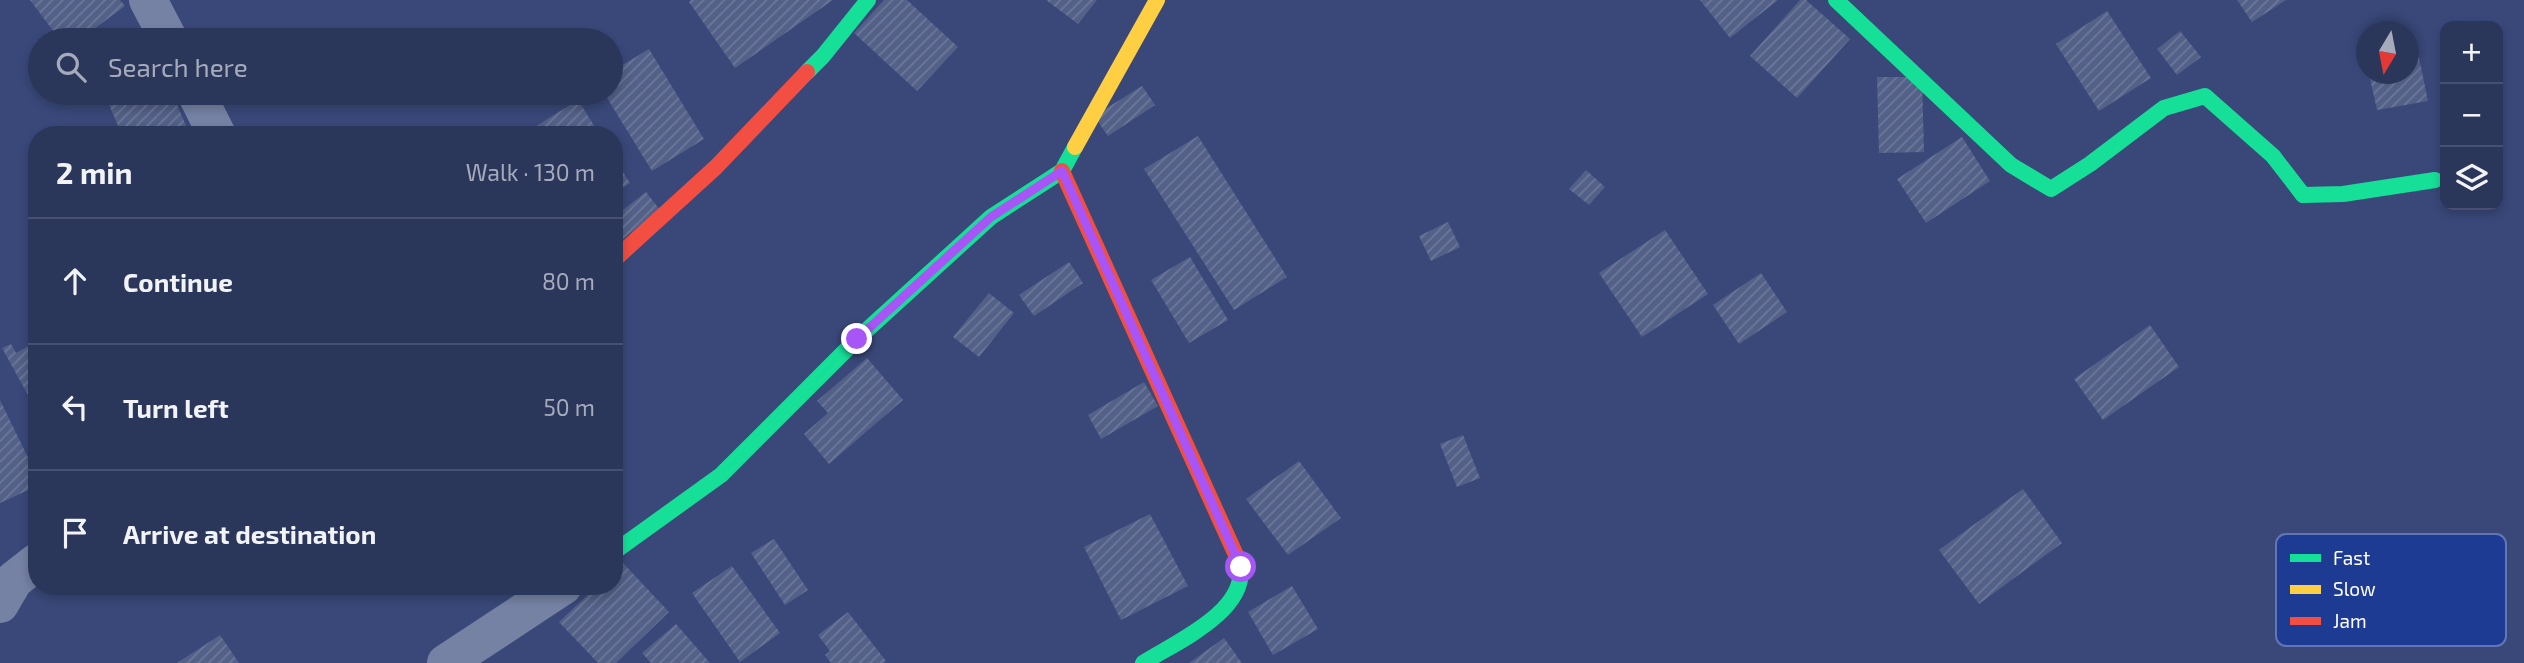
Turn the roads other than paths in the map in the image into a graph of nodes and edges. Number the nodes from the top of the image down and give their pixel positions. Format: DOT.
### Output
graph roads {
  1 [pos="148,0"];
  2 [pos="868,0"];
  3 [pos="1157,0"];
  4 [pos="1836,0"];
  5 [pos="163,28"];
  6 [pos="202,105"];
  7 [pos="212,126"];
  8 [pos="1062,171"];
  9 [pos="2435,180"];
  10 [pos="623,252"];
  11 [pos="623,546"];
  12 [pos="28,569"];
  13 [pos="549,595"];
  14 [pos="0,604"];
  15 [pos="446,663"];
  16 [pos="1143,663"];
  1 -- 5 [label="street"];
  2 -- 10 [label="street"];
  3 -- 8 [label="street"];
  4 -- 9 [label="street"];
  6 -- 7 [label="street"];
  8 -- 11 [label="street"];
  8 -- 16 [label="street"];
  12 -- 14 [label="street"];
  13 -- 15 [label="street"];
}
